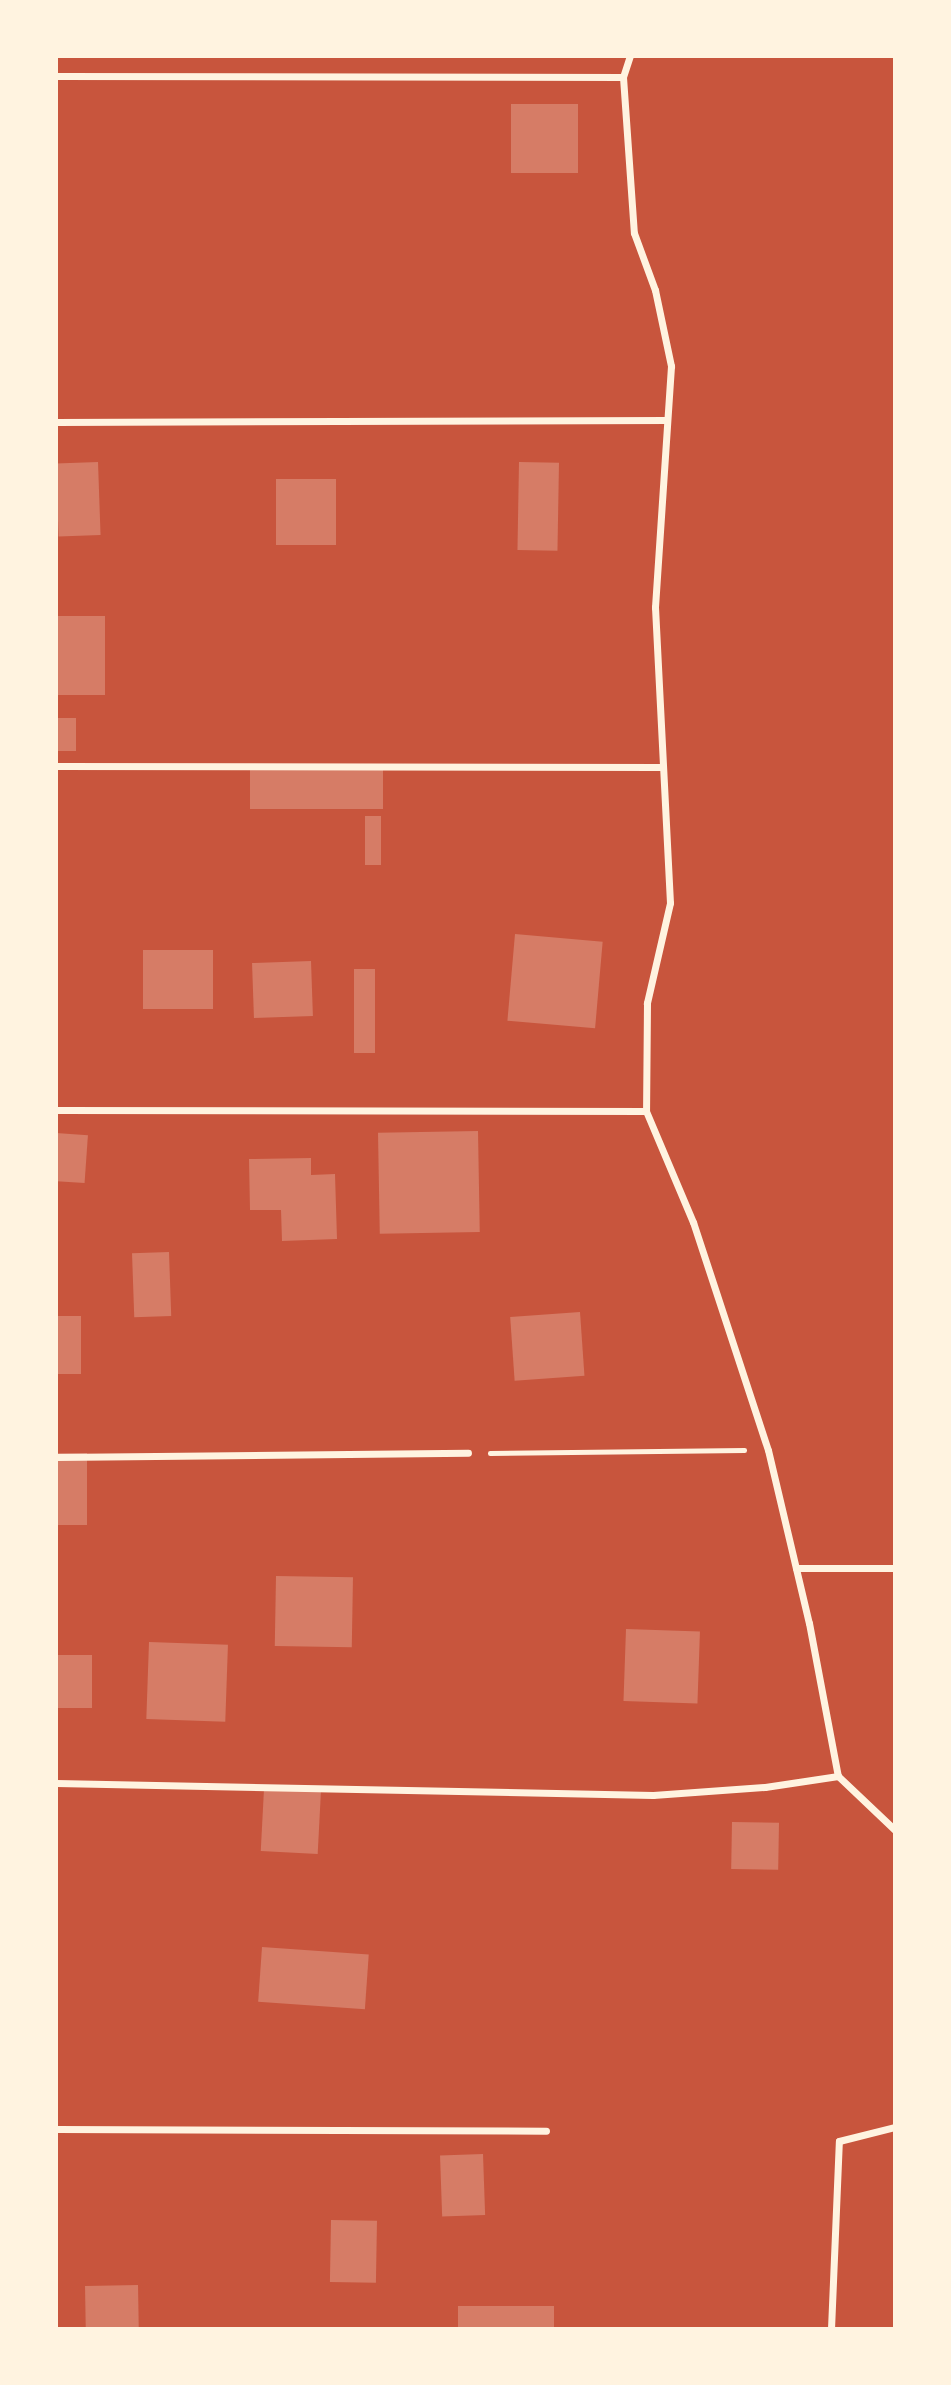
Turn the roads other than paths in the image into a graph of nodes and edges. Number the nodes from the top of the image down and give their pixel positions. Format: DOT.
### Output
graph roads {
  1 [pos="630,56"];
  2 [pos="56,76"];
  3 [pos="623,77"];
  4 [pos="667,420"];
  5 [pos="56,422"];
  6 [pos="56,766"];
  7 [pos="660,767"];
  8 [pos="56,1110"];
  9 [pos="646,1111"];
  10 [pos="468,1453"];
  11 [pos="56,1457"];
  12 [pos="796,1568"];
  13 [pos="895,1568"];
  14 [pos="838,1776"];
  15 [pos="56,1783"];
  16 [pos="895,1830"];
  17 [pos="895,2127"];
  18 [pos="56,2129"];
  19 [pos="546,2131"];
  20 [pos="831,2329"];
  1 -- 3 [label="street"];
  2 -- 3 [label="street"];
  3 -- 4 [label="street"];
  4 -- 5 [label="street"];
  4 -- 7 [label="street"];
  6 -- 7 [label="street"];
  7 -- 9 [label="street"];
  8 -- 9 [label="street"];
  9 -- 12 [label="street"];
  10 -- 11 [label="street"];
  12 -- 13 [label="street"];
  12 -- 14 [label="street"];
  14 -- 15 [label="street"];
  14 -- 16 [label="street"];
  17 -- 20 [label="street"];
  18 -- 19 [label="street"];
}
